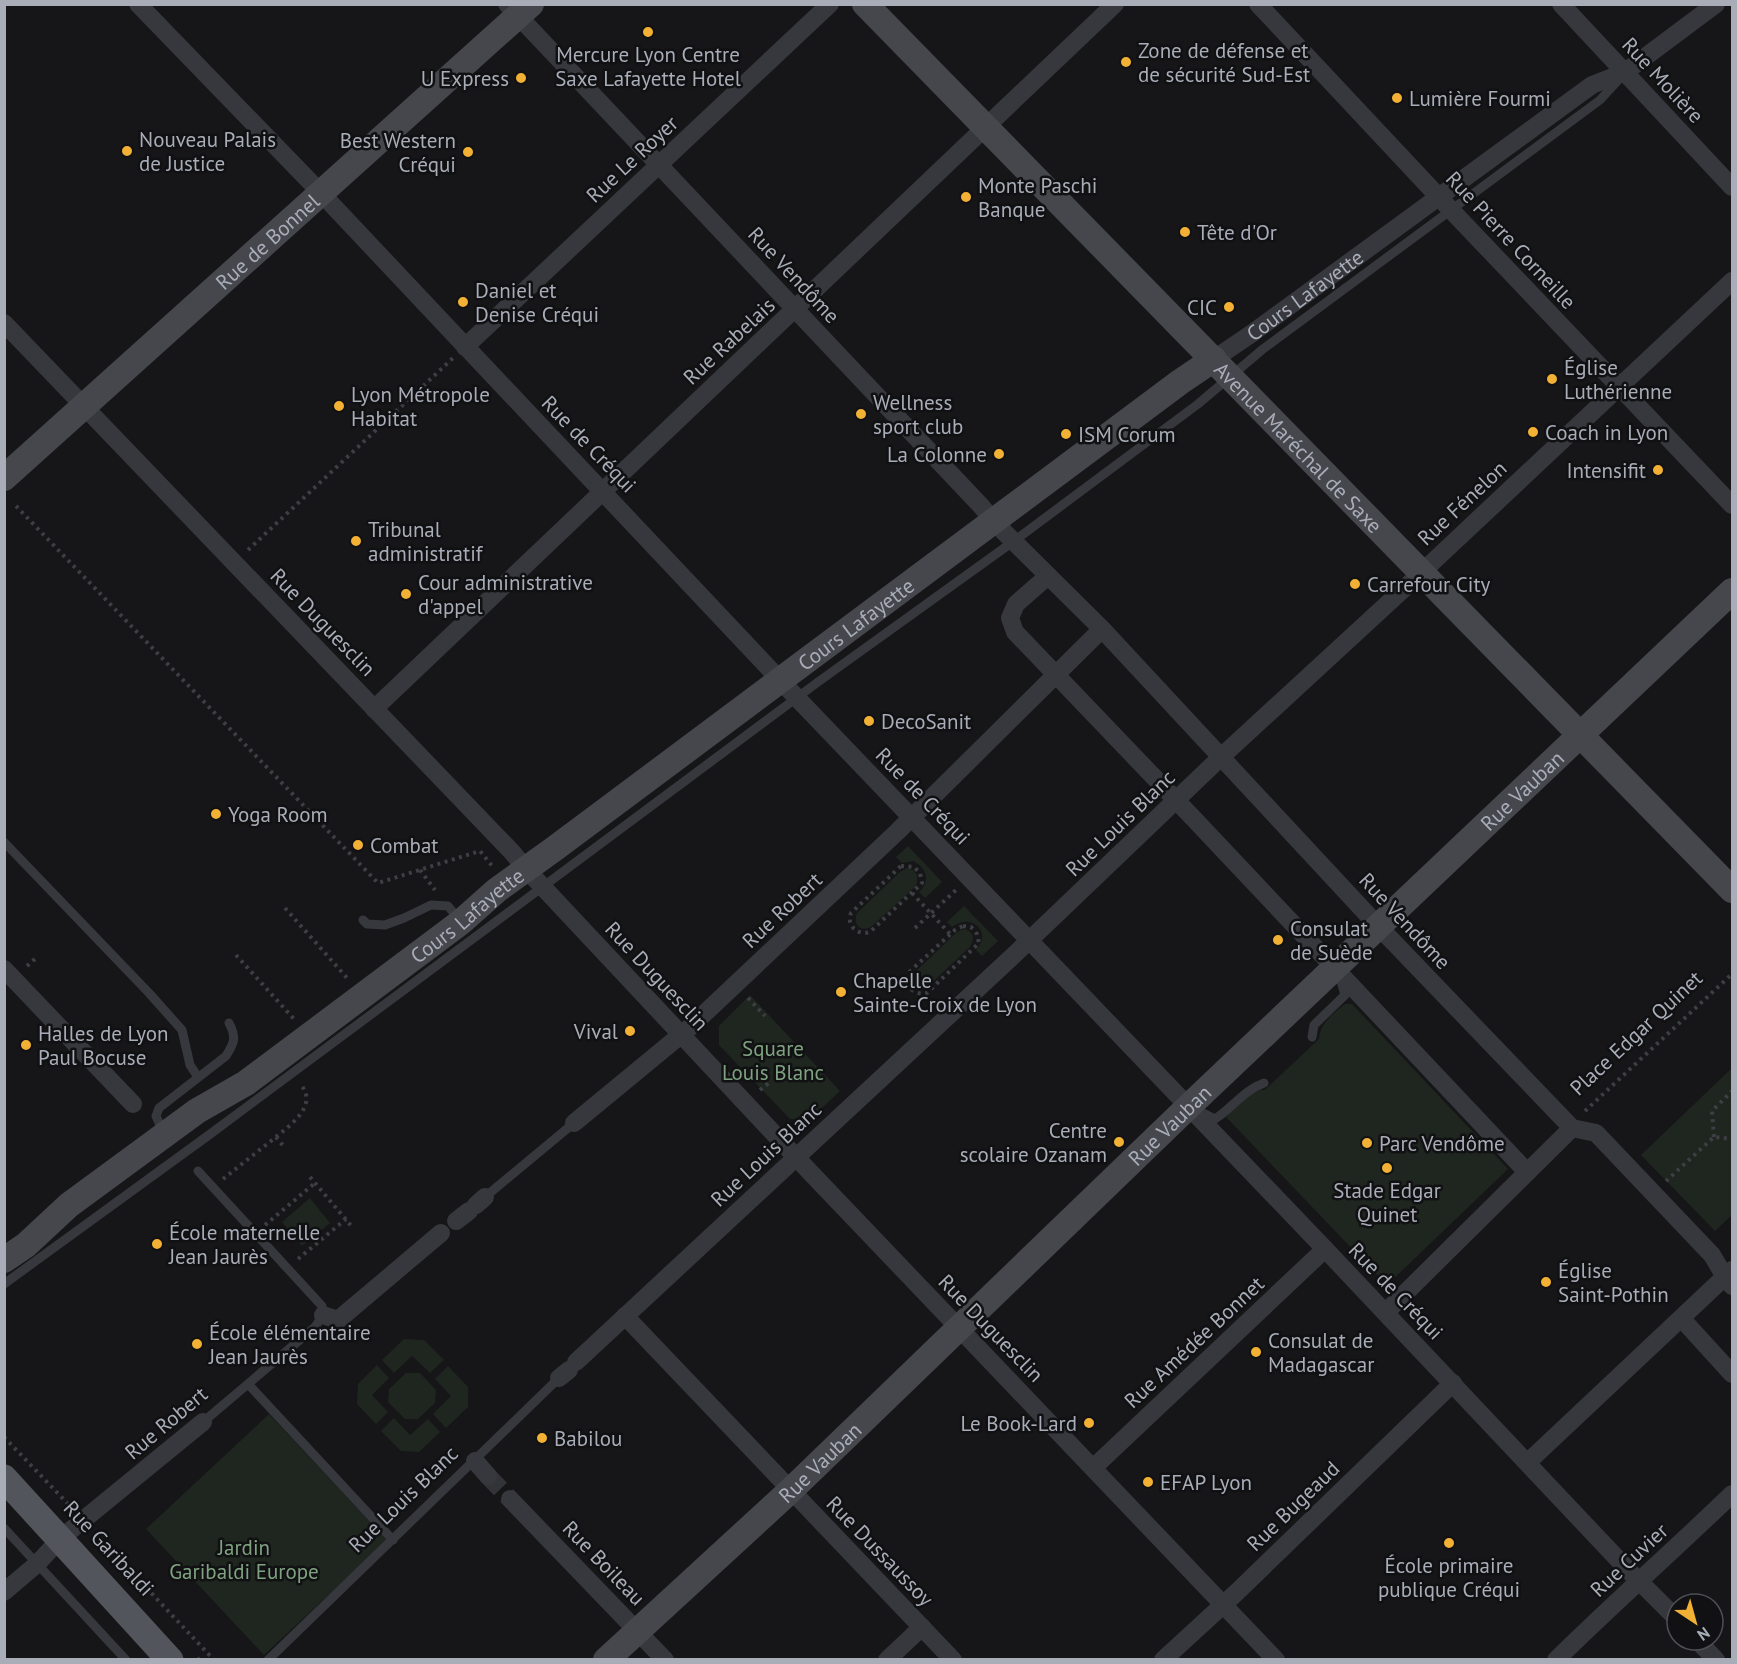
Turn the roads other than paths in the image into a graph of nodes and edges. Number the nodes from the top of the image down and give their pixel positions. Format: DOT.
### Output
graph roads {
  1 [pos="138,4"];
  2 [pos="830,4"];
  3 [pos="865,4"];
  4 [pos="1115,4"];
  5 [pos="1258,4"];
  6 [pos="1561,4"];
  7 [pos="1716,4"];
  8 [pos="519,8"];
  9 [pos="1625,72"];
  10 [pos="985,128"];
  11 [pos="658,166"];
  12 [pos="1732,187"];
  13 [pos="321,193"];
  14 [pos="1438,196"];
  15 [pos="1451,210"];
  16 [pos="1732,282"];
  17 [pos="796,309"];
  18 [pos="4,322"];
  19 [pos="465,347"];
  20 [pos="1222,368"];
  21 [pos="1619,387"];
  22 [pos="84,406"];
  23 [pos="4,478"];
  24 [pos="604,491"];
  25 [pos="1732,505"];
  26 [pos="993,521"];
  27 [pos="1014,541"];
  28 [pos="1422,573"];
  29 [pos="1048,576"];
  30 [pos="1732,591"];
  31 [pos="1102,629"];
  32 [pos="1055,675"];
  33 [pos="788,688"];
  34 [pos="374,709"];
  35 [pos="1581,736"];
  36 [pos="1221,757"];
  37 [pos="1176,800"];
  38 [pos="912,818"];
  39 [pos="4,842"];
  40 [pos="534,877"];
  41 [pos="1732,890"];
  42 [pos="363,920"];
  43 [pos="460,922"];
  44 [pos="1379,927"];
  45 [pos="1030,940"];
  46 [pos="4,969"];
  47 [pos="1335,969"];
  48 [pos="229,1023"];
  49 [pos="681,1035"];
  50 [pos="1312,1037"];
  51 [pos="198,1077"];
  52 [pos="1264,1083"];
  53 [pos="133,1104"];
  54 [pos="1188,1107"];
  55 [pos="574,1123"];
  56 [pos="1570,1127"];
  57 [pos="164,1135"];
  58 [pos="795,1157"];
  59 [pos="198,1171"];
  60 [pos="1527,1172"];
  61 [pos="471,1208"];
  62 [pos="441,1233"];
  63 [pos="1325,1249"];
  64 [pos="4,1260"];
  65 [pos="1730,1278"];
  66 [pos="4,1284"];
  67 [pos="1386,1312"];
  68 [pos="322,1315"];
  69 [pos="625,1317"];
  70 [pos="1682,1319"];
  71 [pos="960,1328"];
  72 [pos="568,1370"];
  73 [pos="1732,1374"];
  74 [pos="1453,1383"];
  75 [pos="248,1384"];
  76 [pos="203,1422"];
  77 [pos="475,1461"];
  78 [pos="1528,1462"];
  79 [pos="1093,1468"];
  80 [pos="488,1476"];
  81 [pos="4,1478"];
  82 [pos="791,1490"];
  83 [pos="1732,1494"];
  84 [pos="510,1499"];
  85 [pos="4,1528"];
  86 [pos="60,1539"];
  87 [pos="393,1540"];
  88 [pos="37,1564"];
  89 [pos="1640,1581"];
  90 [pos="4,1593"];
  91 [pos="1224,1604"];
  92 [pos="1665,1607"];
  93 [pos="922,1627"];
  94 [pos="637,1630"];
  95 [pos="126,1659"];
  96 [pos="170,1659"];
  97 [pos="268,1659"];
  98 [pos="606,1659"];
  99 [pos="665,1659"];
  100 [pos="887,1659"];
  101 [pos="953,1659"];
  102 [pos="1164,1659"];
  103 [pos="1276,1659"];
  104 [pos="1556,1659"];
  1 -- 13 [label="street, Rue de Créqui"];
  2 -- 11 [label="street, Rue Le Royer"];
  3 -- 10 [label="street, Avenue Maréchal de Saxe"];
  4 -- 10 [label="street, Rue Rabelais"];
  5 -- 14 [label="street, Rue Pierre Corneille"];
  6 -- 9 [label="street, Rue Molière"];
  7 -- 9 [label="street, Cours Lafayette"];
  8 -- 11 [label="street, Rue Vendôme"];
  8 -- 13 [label="street, Rue de Bonnel"];
  9 -- 12 [label="street, Rue Molière"];
  9 -- 14 [label="street, Cours Lafayette"];
  9 -- 15 [label="lane"];
  10 -- 17 [label="street, Rue Rabelais"];
  10 -- 20 [label="street, Avenue Maréchal de Saxe"];
  11 -- 17 [label="street, Rue Vendôme"];
  11 -- 19 [label="street, Rue Le Royer"];
  13 -- 19 [label="street, Rue de Créqui"];
  13 -- 22 [label="street, Rue de Bonnel"];
  14 -- 15 [label="street, Rue Pierre Corneille"];
  14 -- 20 [label="street, Cours Lafayette"];
  15 -- 20 [label="lane"];
  15 -- 21 [label="street, Rue Pierre Corneille"];
  16 -- 21 [label="street, Rue Fénelon"];
  17 -- 24 [label="street, Rue Rabelais"];
  17 -- 26 [label="street, Rue Vendôme"];
  18 -- 22 [label="street, Rue Duguesclin"];
  19 -- 24 [label="street, Rue de Créqui"];
  20 -- 26 [label="street, Cours Lafayette"];
  20 -- 27 [label="lane"];
  20 -- 28 [label="street, Avenue Maréchal de Saxe"];
  21 -- 25 [label="street, Rue Pierre Corneille"];
  21 -- 28 [label="street, Rue Fénelon"];
  22 -- 23 [label="street, Rue de Bonnel"];
  22 -- 34 [label="street, Rue Duguesclin"];
  24 -- 33 [label="street, Rue de Créqui"];
  24 -- 34 [label="street, Rue Rabelais"];
  26 -- 27 [label="street, Rue Vendôme"];
  26 -- 33 [label="street, Cours Lafayette"];
  27 -- 29 [label="street, Rue Vendôme"];
  27 -- 33 [label="lane"];
  28 -- 35 [label="street, Avenue Maréchal de Saxe"];
  28 -- 36 [label="street, Rue Fénelon"];
  29 -- 31 [label="street, Rue Vendôme"];
  29 -- 32 [label="street"];
  30 -- 35 [label="street, Rue Vauban"];
  31 -- 32 [label="street, Rue Robert"];
  31 -- 36 [label="street, Rue Vendôme"];
  32 -- 37 [label="street"];
  32 -- 38 [label="street, Rue Robert"];
  33 -- 38 [label="street, Rue de Créqui"];
  33 -- 40 [label="street, Cours Lafayette"];
  34 -- 40 [label="street, Rue Duguesclin"];
  35 -- 41 [label="street, Avenue Maréchal de Saxe"];
  35 -- 44 [label="street, Rue Vauban"];
  36 -- 37 [label="street, Rue Louis Blanc"];
  36 -- 44 [label="street, Rue Vendôme"];
  37 -- 45 [label="street, Rue Louis Blanc"];
  37 -- 47 [label="street"];
  38 -- 45 [label="street, Rue de Créqui"];
  38 -- 49 [label="street, Rue Robert"];
  39 -- 51 [label="lane"];
  40 -- 43 [label="street, Cours Lafayette"];
  40 -- 49 [label="street, Rue Duguesclin"];
  40 -- 66 [label="lane"];
  42 -- 43 [label="lane"];
  43 -- 57 [label="street, Cours Lafayette"];
  44 -- 47 [label="street, Rue Vauban"];
  44 -- 56 [label="street, Rue Vendôme"];
  45 -- 54 [label="street, Rue de Créqui"];
  45 -- 58 [label="street, Rue Louis Blanc"];
  46 -- 53 [label="street"];
  47 -- 50 [label="lane"];
  47 -- 54 [label="street, Rue Vauban"];
  47 -- 60 [label="street"];
  48 -- 51 [label="lane"];
  49 -- 55 [label="street, Rue Robert"];
  49 -- 58 [label="street, Rue Duguesclin"];
  51 -- 57 [label="lane"];
  52 -- 54 [label="lane"];
  54 -- 63 [label="street, Rue de Créqui"];
  54 -- 71 [label="street, Rue Vauban"];
  55 -- 61 [label="lane, Rue Robert"];
  56 -- 60 [label="street, Place Edgar Quinet"];
  56 -- 65 [label="street, Rue Vendôme"];
  57 -- 64 [label="street, Cours Lafayette"];
  58 -- 69 [label="street, Rue Louis Blanc"];
  58 -- 71 [label="street, Rue Duguesclin"];
  59 -- 68 [label="lane"];
  60 -- 67 [label="street, Place Edgar Quinet"];
  62 -- 68 [label="street"];
  63 -- 67 [label="street, Rue de Créqui"];
  63 -- 79 [label="street, Rue Amédée Bonnet"];
  65 -- 70 [label="street"];
  67 -- 74 [label="street, Rue de Créqui"];
  68 -- 75 [label="lane, Rue Robert"];
  69 -- 72 [label="street, Rue Louis Blanc"];
  69 -- 82 [label="street, Rue Dussaussoy"];
  70 -- 73 [label="street"];
  70 -- 78 [label="street"];
  71 -- 79 [label="street, Rue Duguesclin"];
  71 -- 82 [label="street, Rue Vauban"];
  72 -- 77 [label="lane, Rue Louis Blanc"];
  74 -- 78 [label="street, Rue de Créqui"];
  74 -- 91 [label="street, Rue Bugeaud"];
  75 -- 76 [label="lane, Rue Robert"];
  75 -- 87 [label="lane"];
  76 -- 86 [label="street, Rue Robert"];
  77 -- 80 [label="street"];
  77 -- 87 [label="lane, Rue Louis Blanc"];
  78 -- 89 [label="street, Rue de Créqui"];
  79 -- 91 [label="street, Rue Duguesclin"];
  81 -- 86 [label="main road, Rue Garibaldi"];
  82 -- 93 [label="street, Rue Dussaussoy"];
  82 -- 94 [label="street, Rue Vauban"];
  83 -- 89 [label="street, Rue Cuvier"];
  84 -- 94 [label="street, Rue Boileau"];
  85 -- 88 [label="lane"];
  86 -- 88 [label="street, Rue Robert"];
  86 -- 96 [label="main road, Rue Garibaldi"];
  87 -- 97 [label="lane, Rue Louis Blanc"];
  88 -- 90 [label="street, Rue Robert"];
  88 -- 95 [label="lane"];
  89 -- 92 [label="street, Rue de Créqui"];
  89 -- 104 [label="street, Rue Cuvier"];
  91 -- 102 [label="street, Rue Bugeaud"];
  91 -- 103 [label="street, Rue Duguesclin"];
  93 -- 100 [label="street"];
  93 -- 101 [label="street, Rue Dussaussoy"];
  94 -- 98 [label="street, Rue Vauban"];
  94 -- 99 [label="street, Rue Boileau"];
}
